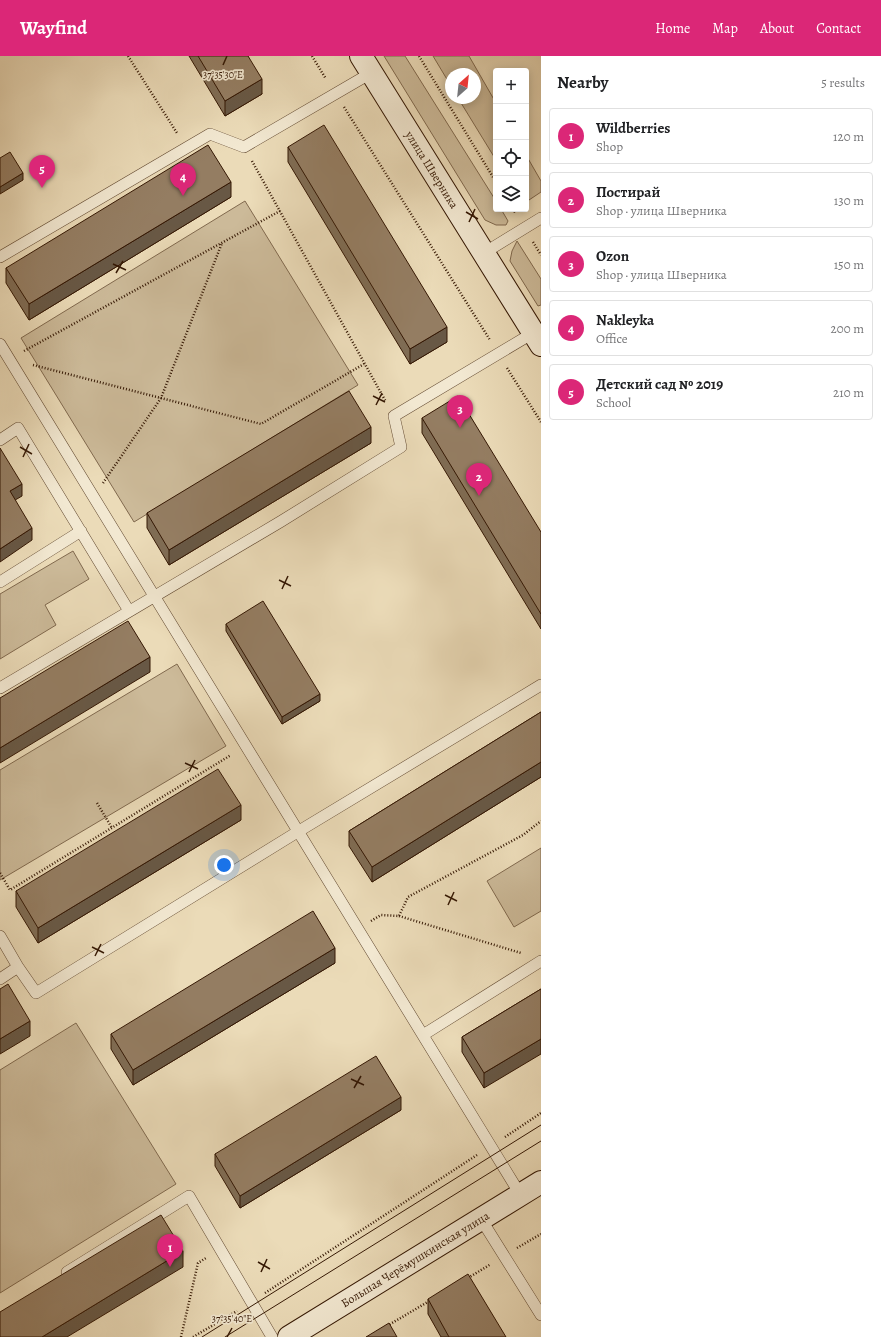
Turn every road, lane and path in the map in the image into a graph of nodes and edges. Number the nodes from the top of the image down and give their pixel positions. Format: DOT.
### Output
graph roads {
  1 [pos="128,56"];
  2 [pos="312,56"];
  3 [pos="420,56"];
  4 [pos="366,65"];
  5 [pos="335,93"];
  6 [pos="244,147"];
  7 [pos="186,148"];
  8 [pos="493,177"];
  9 [pos="280,211"];
  10 [pos="541,218"];
  11 [pos="222,242"];
  12 [pos="484,253"];
  13 [pos="0,257"];
  14 [pos="537,339"];
  15 [pos="0,344"];
  16 [pos="498,354"];
  17 [pos="9,359"];
  18 [pos="364,364"];
  19 [pos="161,398"];
  20 [pos="394,416"];
  21 [pos="541,422"];
  22 [pos="0,440"];
  23 [pos="94,497"];
  24 [pos="81,531"];
  25 [pos="0,582"];
  26 [pos="155,596"];
  27 [pos="129,612"];
  28 [pos="541,685"];
  29 [pos="0,688"];
  30 [pos="246,745"];
  31 [pos="97,803"];
  32 [pos="541,821"];
  33 [pos="112,828"];
  34 [pos="299,831"];
  35 [pos="0,873"];
  36 [pos="399,916"];
  37 [pos="359,929"];
  38 [pos="0,936"];
  39 [pos="526,954"];
  40 [pos="541,961"];
  41 [pos="18,967"];
  42 [pos="0,979"];
  43 [pos="423,1035"];
  44 [pos="541,1113"];
  45 [pos="491,1146"];
  46 [pos="541,1182"];
  47 [pos="520,1194"];
  48 [pos="481,1219"];
  49 [pos="541,1234"];
  50 [pos="220,1249"];
  51 [pos="504,1256"];
  52 [pos="61,1276"];
  53 [pos="464,1280"];
  54 [pos="437,1297"];
  55 [pos="252,1302"];
  56 [pos="541,1315"];
  57 [pos="383,1329"];
  58 [pos="181,1337"];
  59 [pos="194,1337"];
  60 [pos="272,1337"];
  61 [pos="289,1337"];
  1 -- 7 [label="path"];
  2 -- 5 [label="path"];
  3 -- 8 [label="path"];
  4 -- 5 [label="lane"];
  4 -- 12 [label="street, улица Шверника"];
  5 -- 6 [label="lane"];
  5 -- 16 [label="path"];
  6 -- 7 [label="lane"];
  6 -- 9 [label="path"];
  7 -- 13 [label="lane"];
  9 -- 11 [label="path"];
  9 -- 18 [label="path"];
  10 -- 12 [label="lane"];
  11 -- 17 [label="path"];
  11 -- 19 [label="path"];
  12 -- 14 [label="street, улица Шверника"];
  14 -- 16 [label="lane"];
  15 -- 17 [label="lane"];
  16 -- 20 [label="lane"];
  16 -- 21 [label="path"];
  17 -- 19 [label="path"];
  17 -- 23 [label="lane"];
  18 -- 19 [label="path"];
  18 -- 20 [label="path"];
  19 -- 23 [label="path"];
  20 -- 26 [label="lane"];
  22 -- 24 [label="lane"];
  23 -- 26 [label="lane"];
  24 -- 25 [label="lane"];
  24 -- 27 [label="lane"];
  26 -- 27 [label="lane"];
  26 -- 30 [label="lane"];
  27 -- 29 [label="lane"];
  28 -- 34 [label="lane"];
  30 -- 33 [label="path"];
  30 -- 34 [label="lane"];
  31 -- 33 [label="path"];
  32 -- 36 [label="path"];
  33 -- 35 [label="path"];
  34 -- 37 [label="lane"];
  34 -- 41 [label="lane"];
  36 -- 37 [label="path"];
  36 -- 39 [label="path"];
  37 -- 43 [label="lane"];
  38 -- 41 [label="lane"];
  40 -- 43 [label="lane"];
  41 -- 42 [label="lane"];
  43 -- 45 [label="lane"];
  44 -- 45 [label="path"];
  45 -- 47 [label="lane"];
  45 -- 55 [label="path"];
  46 -- 47 [label="street, Большая Черёмушкинская улица"];
  47 -- 48 [label="street, Большая Черёмушкинская улица"];
  48 -- 51 [label="lane"];
  48 -- 61 [label="street, Большая Черёмушкинская улица"];
  49 -- 51 [label="path"];
  50 -- 52 [label="lane"];
  50 -- 55 [label="lane"];
  50 -- 58 [label="path"];
  51 -- 53 [label="path"];
  51 -- 56 [label="lane"];
  54 -- 57 [label="path"];
  55 -- 59 [label="path"];
  55 -- 60 [label="lane"];
}
